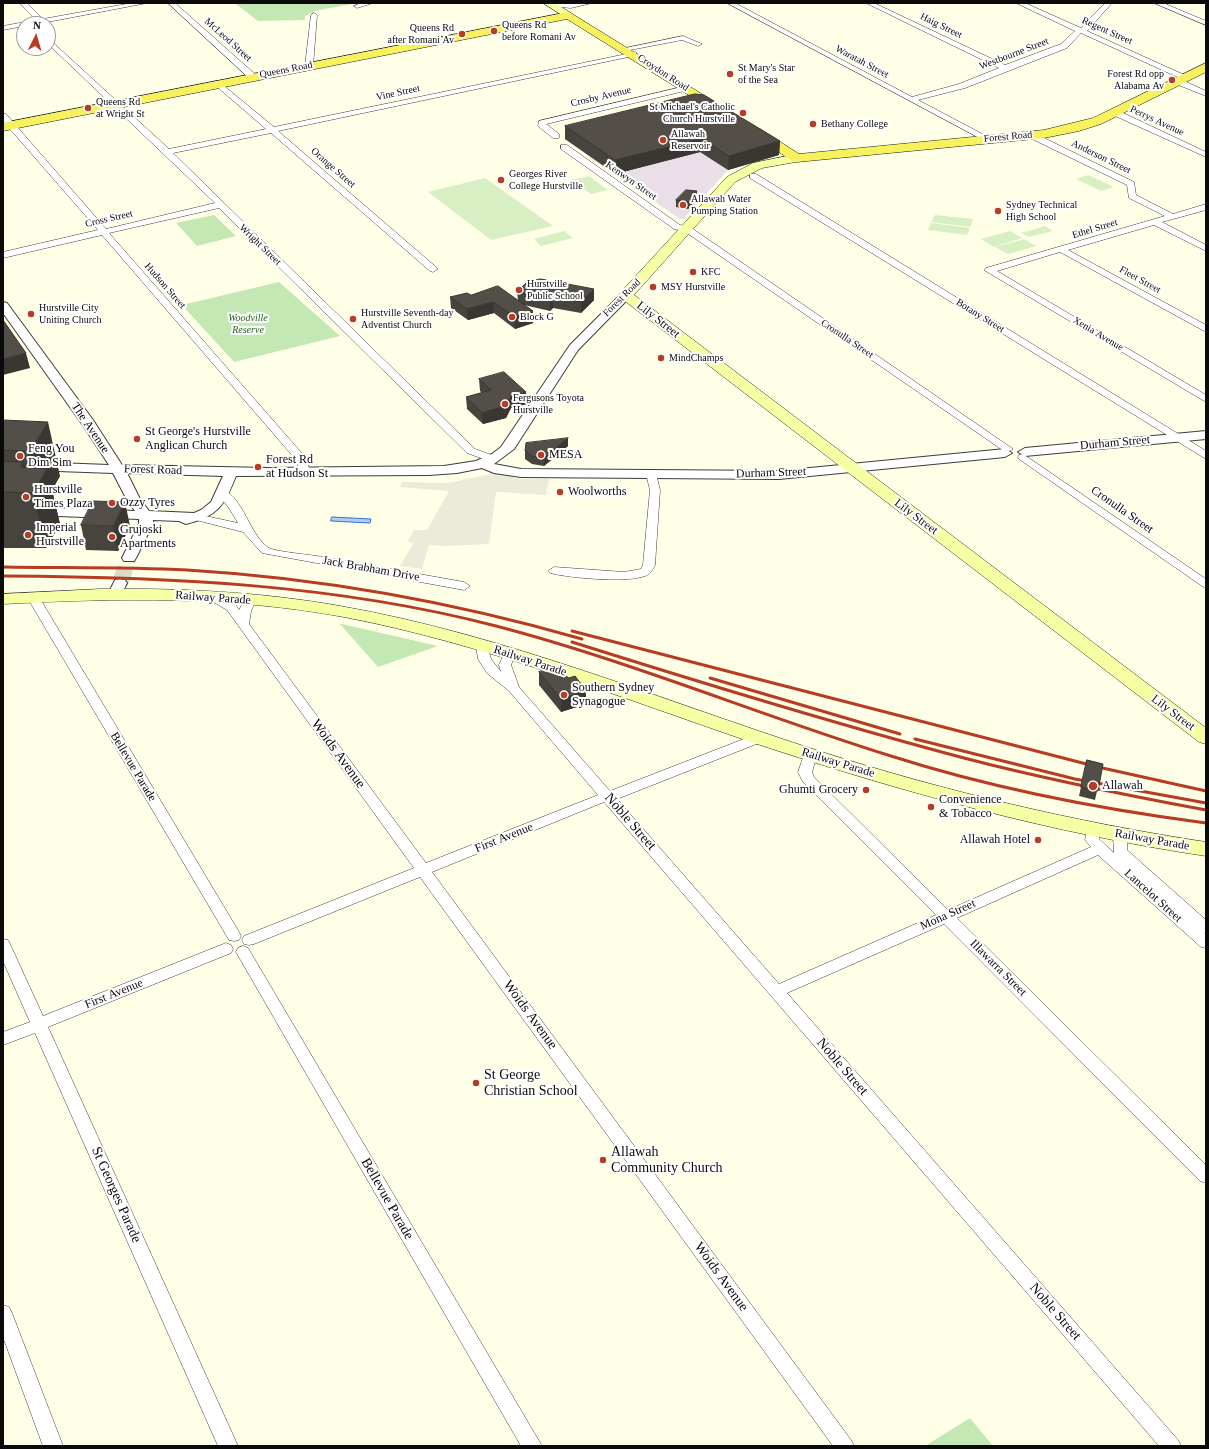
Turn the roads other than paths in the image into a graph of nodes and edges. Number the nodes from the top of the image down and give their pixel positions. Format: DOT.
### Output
graph roads {
  1 [pos="23,3"];
  2 [pos="141,3"];
  3 [pos="171,3"];
  4 [pos="370,3"];
  5 [pos="589,3"];
  6 [pos="730,3"];
  7 [pos="869,3"];
  8 [pos="1019,3"];
  9 [pos="1109,3"];
  10 [pos="1157,3"];
  11 [pos="550,4"];
  12 [pos="357,6"];
  13 [pos="570,10"];
  14 [pos="314,15"];
  15 [pos="37,16"];
  16 [pos="56,18"];
  17 [pos="545,19"];
  18 [pos="583,23"];
  19 [pos="1206,23"];
  20 [pos="16,26"];
  21 [pos="3,28"];
  22 [pos="674,29"];
  23 [pos="1082,30"];
  24 [pos="683,38"];
  25 [pos="698,44"];
  26 [pos="56,48"];
  27 [pos="629,52"];
  28 [pos="309,66"];
  29 [pos="1206,67"];
  30 [pos="1005,68"];
  31 [pos="253,76"];
  32 [pos="1183,80"];
  33 [pos="218,83"];
  34 [pos="686,88"];
  35 [pos="1206,94"];
  36 [pos="911,100"];
  37 [pos="116,104"];
  38 [pos="1116,113"];
  39 [pos="729,115"];
  40 [pos="3,116"];
  41 [pos="7,127"];
  42 [pos="747,127"];
  43 [pos="272,130"];
  44 [pos="1031,135"];
  45 [pos="556,136"];
  46 [pos="985,139"];
  47 [pos="564,147"];
  48 [pos="167,152"];
  49 [pos="1206,155"];
  50 [pos="797,158"];
  51 [pos="753,176"];
  52 [pos="720,193"];
  53 [pos="219,205"];
  54 [pos="1206,207"];
  55 [pos="1173,217"];
  56 [pos="1155,222"];
  57 [pos="687,229"];
  58 [pos="102,232"];
  59 [pos="1206,248"];
  60 [pos="1062,250"];
  61 [pos="3,255"];
  62 [pos="433,269"];
  63 [pos="989,270"];
  64 [pos="626,295"];
  65 [pos="3,305"];
  66 [pos="1206,329"];
  67 [pos="1206,399"];
  68 [pos="1206,435"];
  69 [pos="1176,437"];
  70 [pos="1006,451"];
  71 [pos="1024,454"];
  72 [pos="1206,456"];
  73 [pos="494,464"];
  74 [pos="3,465"];
  75 [pos="852,468"];
  76 [pos="118,469"];
  77 [pos="231,473"];
  78 [pos="256,473"];
  79 [pos="303,473"];
  80 [pos="651,474"];
  81 [pos="223,490"];
  82 [pos="134,500"];
  83 [pos="3,510"];
  84 [pos="237,511"];
  85 [pos="101,514"];
  86 [pos="146,516"];
  87 [pos="196,517"];
  88 [pos="218,522"];
  89 [pos="247,529"];
  90 [pos="139,535"];
  91 [pos="129,558"];
  92 [pos="554,571"];
  93 [pos="1206,584"];
  94 [pos="464,586"];
  95 [pos="33,597"];
  96 [pos="214,597"];
  97 [pos="3,599"];
  98 [pos="250,600"];
  99 [pos="244,624"];
  100 [pos="482,645"];
  101 [pos="510,653"];
  102 [pos="513,688"];
  103 [pos="759,738"];
  104 [pos="1206,738"];
  105 [pos="810,755"];
  106 [pos="607,796"];
  107 [pos="1093,829"];
  108 [pos="1119,842"];
  109 [pos="1100,849"];
  110 [pos="1206,849"];
  111 [pos="424,871"];
  112 [pos="946,916"];
  113 [pos="1206,928"];
  114 [pos="230,942"];
  115 [pos="1206,943"];
  116 [pos="3,944"];
  117 [pos="246,946"];
  118 [pos="776,992"];
  119 [pos="40,1024"];
  120 [pos="3,1039"];
  121 [pos="1206,1176"];
  122 [pos="3,1313"];
  123 [pos="53,1446"];
  124 [pos="228,1446"];
  125 [pos="532,1446"];
  126 [pos="844,1446"];
  127 [pos="1171,1446"];
  1 -- 15 [label="street"];
  2 -- 16 [label="street"];
  3 -- 31 [label="street, McLeod Street"];
  4 -- 12 [label="street"];
  5 -- 13 [label="street"];
  6 -- 36 [label="street, Waratah Street"];
  7 -- 30 [label="street, Haig Street"];
  8 -- 23 [label="street, Regent Street"];
  9 -- 23 [label="street, Westbourne Street"];
  10 -- 19 [label="street"];
  11 -- 13 [label="main road, Croydon Road"];
  13 -- 17 [label="main road, Queens Road"];
  13 -- 18 [label="main road, Croydon Road"];
  14 -- 28 [label="street"];
  17 -- 18 [label="main road"];
  17 -- 28 [label="main road, Queens Road"];
  18 -- 27 [label="main road, Croydon Road"];
  20 -- 21 [label="street"];
  22 -- 24 [label="street"];
  23 -- 30 [label="street, Westbourne Street"];
  23 -- 32 [label="street, Regent Street"];
  24 -- 25 [label="street"];
  24 -- 27 [label="street, Vine Street"];
  26 -- 37 [label="street, Wright Street"];
  27 -- 34 [label="main road, Croydon Road"];
  27 -- 43 [label="street, Vine Street"];
  28 -- 31 [label="main road, Queens Road"];
  29 -- 32 [label="main road, Forest Road"];
  30 -- 36 [label="street, Westbourne Street"];
  31 -- 33 [label="main road, Queens Road"];
  32 -- 35 [label="street, Regent Street"];
  32 -- 38 [label="main road, Forest Road"];
  33 -- 37 [label="main road, Queens Road"];
  33 -- 43 [label="street, Orange Street"];
  34 -- 39 [label="main road, Croydon Road"];
  34 -- 45 [label="street, Crosby Avenue"];
  36 -- 46 [label="street, Waratah Street"];
  37 -- 41 [label="main road, Queens Road"];
  37 -- 48 [label="street, Wright Street"];
  38 -- 44 [label="main road, Forest Road"];
  38 -- 49 [label="street, Perrys Avenue"];
  40 -- 41 [label="street, Hudson Street"];
  41 -- 58 [label="street, Hudson Street"];
  42 -- 50 [label="main road"];
  43 -- 48 [label="street, Vine Street"];
  43 -- 62 [label="street, Orange Street"];
  44 -- 46 [label="main road, Forest Road"];
  44 -- 55 [label="street, Anderson Street"];
  46 -- 50 [label="main road, Forest Road"];
  47 -- 57 [label="street, Kenwyn Street"];
  48 -- 53 [label="street, Wright Street"];
  50 -- 51 [label="main road, Forest Road"];
  50 -- 52 [label="main road, Forest Road"];
  51 -- 52 [label="main road, Forest Road"];
  51 -- 69 [label="street, Botany Street"];
  52 -- 57 [label="main road, Forest Road"];
  53 -- 58 [label="street, Cross Street"];
  53 -- 73 [label="street, Wright Street"];
  54 -- 55 [label="street, Ethel Street"];
  55 -- 56 [label="street, Ethel Street"];
  56 -- 59 [label="street"];
  56 -- 60 [label="street, Ethel Street"];
  57 -- 64 [label="main road, Forest Road"];
  57 -- 70 [label="street, Cronulla Street"];
  58 -- 61 [label="street, Cross Street"];
  58 -- 79 [label="street, Hudson Street"];
  60 -- 63 [label="street, Ethel Street"];
  60 -- 66 [label="street, Fleet Street"];
  63 -- 67 [label="street, Xenia Avenue"];
  64 -- 73 [label="street, Forest Road"];
  64 -- 75 [label="main road, Lily Street"];
  65 -- 76 [label="street, The Avenue"];
  68 -- 69 [label="street, Durham Street"];
  69 -- 71 [label="street, Durham Street"];
  69 -- 72 [label="street, Botany Street"];
  70 -- 71 [label="street, Durham Street"];
  70 -- 75 [label="street, Durham Street"];
  71 -- 93 [label="street, Cronulla Street"];
  73 -- 79 [label="street, Forest Road"];
  73 -- 80 [label="street, Durham Street"];
  74 -- 76 [label="street, Forest Road"];
  75 -- 80 [label="street, Durham Street"];
  75 -- 104 [label="main road, Lily Street"];
  76 -- 77 [label="street, Forest Road"];
  76 -- 82 [label="street, The Avenue"];
  77 -- 78 [label="street, Forest Road"];
  77 -- 81 [label="street"];
  78 -- 79 [label="street, Forest Road"];
  78 -- 81 [label="street"];
  80 -- 92 [label="street"];
  81 -- 84 [label="street, Jack Brabham Drive"];
  81 -- 87 [label="street"];
  82 -- 85 [label="street"];
  82 -- 86 [label="street, The Avenue"];
  83 -- 85 [label="street"];
  84 -- 88 [label="street"];
  84 -- 89 [label="street, Jack Brabham Drive"];
  85 -- 86 [label="street"];
  85 -- 90 [label="street"];
  86 -- 87 [label="street"];
  86 -- 90 [label="street"];
  87 -- 88 [label="street"];
  87 -- 90 [label="street"];
  88 -- 89 [label="street"];
  89 -- 94 [label="street, Jack Brabham Drive"];
  90 -- 91 [label="street"];
  95 -- 96 [label="main road, Railway Parade"];
  95 -- 97 [label="main road, Railway Parade"];
  95 -- 114 [label="street, Bellevue Parade"];
  96 -- 98 [label="main road, Railway Parade"];
  96 -- 99 [label="street, Woids Avenue"];
  98 -- 99 [label="street"];
  98 -- 100 [label="main road, Railway Parade"];
  99 -- 111 [label="street, Woids Avenue"];
  100 -- 101 [label="main road, Railway Parade"];
  100 -- 102 [label="street, Noble Street"];
  101 -- 102 [label="street, Noble Street"];
  101 -- 103 [label="main road, Railway Parade"];
  102 -- 106 [label="street, Noble Street"];
  103 -- 105 [label="main road, Railway Parade"];
  103 -- 106 [label="street, First Avenue"];
  105 -- 107 [label="main road, Railway Parade"];
  105 -- 112 [label="street, Illawarra Street"];
  106 -- 111 [label="street, First Avenue"];
  106 -- 118 [label="street, Noble Street"];
  107 -- 108 [label="main road, Railway Parade"];
  107 -- 109 [label="street"];
  108 -- 109 [label="street"];
  108 -- 110 [label="main road, Railway Parade"];
  108 -- 113 [label="street, Lancelot Street"];
  109 -- 112 [label="street, Mona Street"];
  109 -- 115 [label="street, Lancelot Street"];
  111 -- 117 [label="street, First Avenue"];
  111 -- 126 [label="street, Woids Avenue"];
  112 -- 118 [label="street, Mona Street"];
  112 -- 121 [label="street, Illawarra Street"];
  114 -- 117 [label="street"];
  114 -- 119 [label="street, First Avenue"];
  116 -- 119 [label="street, St Georges Parade"];
  117 -- 125 [label="street, Bellevue Parade"];
  118 -- 127 [label="street, Noble Street"];
  119 -- 120 [label="street, First Avenue"];
  119 -- 124 [label="street, St Georges Parade"];
  122 -- 123 [label="street"];
}
